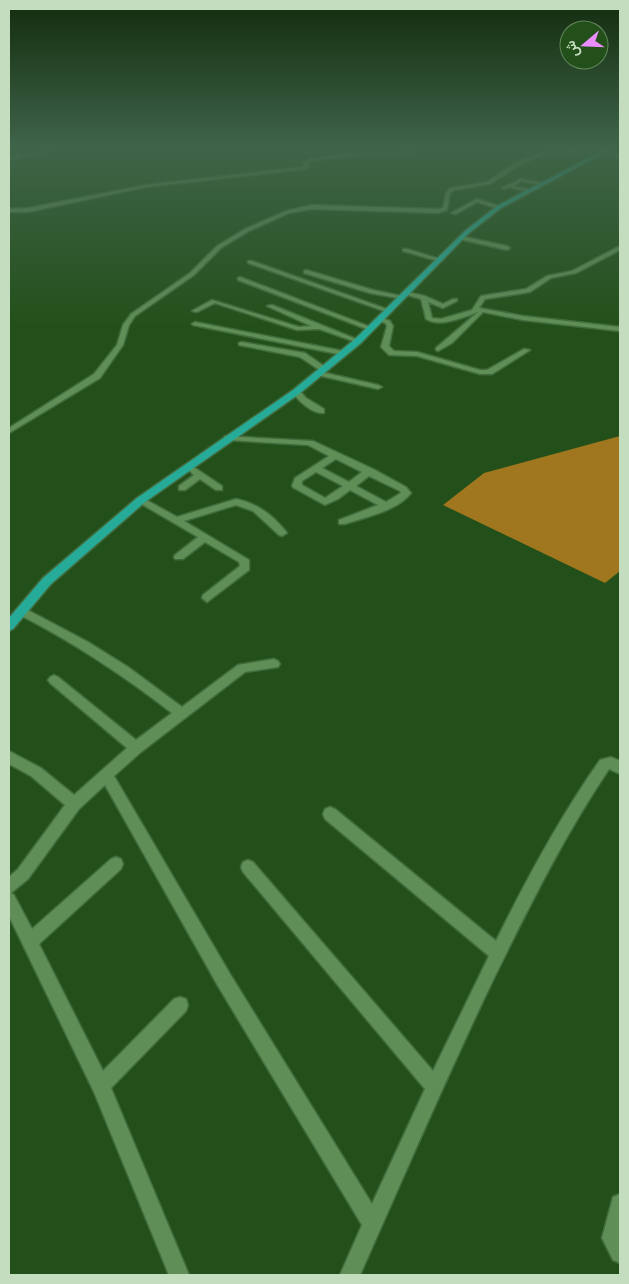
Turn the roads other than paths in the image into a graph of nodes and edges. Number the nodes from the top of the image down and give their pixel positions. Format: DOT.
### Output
graph roads {
  1 [pos="48,206"];
  2 [pos="445,206"];
  3 [pos="467,206"];
  4 [pos="496,206"];
  5 [pos="499,207"];
  6 [pos="9,211"];
  7 [pos="454,213"];
  8 [pos="461,238"];
  9 [pos="507,248"];
  10 [pos="620,248"];
  11 [pos="405,250"];
  12 [pos="440,260"];
  13 [pos="250,262"];
  14 [pos="306,272"];
  15 [pos="240,278"];
  16 [pos="405,295"];
  17 [pos="422,296"];
  18 [pos="455,300"];
  19 [pos="270,306"];
  20 [pos="475,309"];
  21 [pos="389,311"];
  22 [pos="483,311"];
  23 [pos="195,312"];
  24 [pos="380,319"];
  25 [pos="195,324"];
  26 [pos="320,327"];
  27 [pos="370,329"];
  28 [pos="620,329"];
  29 [pos="358,341"];
  30 [pos="241,344"];
  31 [pos="438,349"];
  32 [pos="526,350"];
  33 [pos="343,354"];
  34 [pos="322,371"];
  35 [pos="378,387"];
  36 [pos="296,392"];
  37 [pos="321,410"];
  38 [pos="9,431"];
  39 [pos="228,438"];
  40 [pos="336,455"];
  41 [pos="188,467"];
  42 [pos="316,468"];
  43 [pos="370,471"];
  44 [pos="200,475"];
  45 [pos="350,486"];
  46 [pos="182,488"];
  47 [pos="219,488"];
  48 [pos="141,500"];
  49 [pos="386,505"];
  50 [pos="176,520"];
  51 [pos="342,522"];
  52 [pos="282,533"];
  53 [pos="205,537"];
  54 [pos="179,557"];
  55 [pos="206,598"];
  56 [pos="22,610"];
  57 [pos="9,626"];
  58 [pos="274,664"];
  59 [pos="54,680"];
  60 [pos="181,713"];
  61 [pos="136,748"];
  62 [pos="9,757"];
  63 [pos="620,768"];
  64 [pos="106,775"];
  65 [pos="74,804"];
  66 [pos="330,814"];
  67 [pos="116,864"];
  68 [pos="248,866"];
  69 [pos="9,887"];
  70 [pos="9,900"];
  71 [pos="30,941"];
  72 [pos="498,953"];
  73 [pos="180,1005"];
  74 [pos="101,1086"];
  75 [pos="434,1086"];
  76 [pos="620,1204"];
  77 [pos="373,1224"];
  78 [pos="620,1253"];
  79 [pos="178,1275"];
  80 [pos="350,1275"];
  1 -- 6 [label="street"];
  2 -- 38 [label="street"];
  3 -- 7 [label="street"];
  4 -- 5 [label="street"];
  5 -- 8 [label="main road"];
  8 -- 9 [label="street"];
  8 -- 12 [label="main road"];
  10 -- 20 [label="street"];
  11 -- 12 [label="street"];
  12 -- 16 [label="main road"];
  13 -- 21 [label="street"];
  14 -- 16 [label="street"];
  15 -- 27 [label="street"];
  16 -- 17 [label="street"];
  16 -- 21 [label="main road"];
  17 -- 18 [label="street"];
  17 -- 20 [label="street"];
  19 -- 26 [label="street"];
  20 -- 22 [label="street"];
  21 -- 24 [label="main road"];
  22 -- 28 [label="street"];
  22 -- 31 [label="street"];
  23 -- 26 [label="street"];
  24 -- 27 [label="main road"];
  24 -- 32 [label="street"];
  25 -- 33 [label="street"];
  26 -- 29 [label="street"];
  27 -- 29 [label="main road"];
  29 -- 33 [label="main road"];
  30 -- 34 [label="street"];
  33 -- 34 [label="main road"];
  34 -- 35 [label="street"];
  34 -- 36 [label="main road"];
  36 -- 37 [label="street"];
  36 -- 39 [label="main road"];
  39 -- 40 [label="street"];
  39 -- 41 [label="main road"];
  40 -- 42 [label="street"];
  40 -- 43 [label="street"];
  41 -- 44 [label="street"];
  41 -- 48 [label="main road"];
  42 -- 45 [label="street"];
  42 -- 45 [label="street"];
  43 -- 45 [label="street"];
  43 -- 49 [label="street"];
  44 -- 46 [label="street"];
  44 -- 47 [label="street"];
  45 -- 49 [label="street"];
  48 -- 50 [label="street"];
  48 -- 56 [label="main road"];
  49 -- 51 [label="street"];
  50 -- 52 [label="street"];
  50 -- 53 [label="street"];
  53 -- 54 [label="street"];
  53 -- 55 [label="street"];
  56 -- 57 [label="main road"];
  56 -- 60 [label="street"];
  58 -- 60 [label="street"];
  59 -- 61 [label="street"];
  60 -- 61 [label="street"];
  61 -- 64 [label="street"];
  62 -- 65 [label="street"];
  63 -- 72 [label="street"];
  64 -- 65 [label="street"];
  64 -- 77 [label="street"];
  65 -- 69 [label="street"];
  66 -- 72 [label="street"];
  67 -- 71 [label="street"];
  68 -- 75 [label="street"];
  70 -- 71 [label="street"];
  71 -- 74 [label="street"];
  72 -- 75 [label="street"];
  73 -- 74 [label="street"];
  74 -- 79 [label="street"];
  75 -- 77 [label="street"];
  76 -- 78 [label="street"];
  77 -- 80 [label="street"];
}
